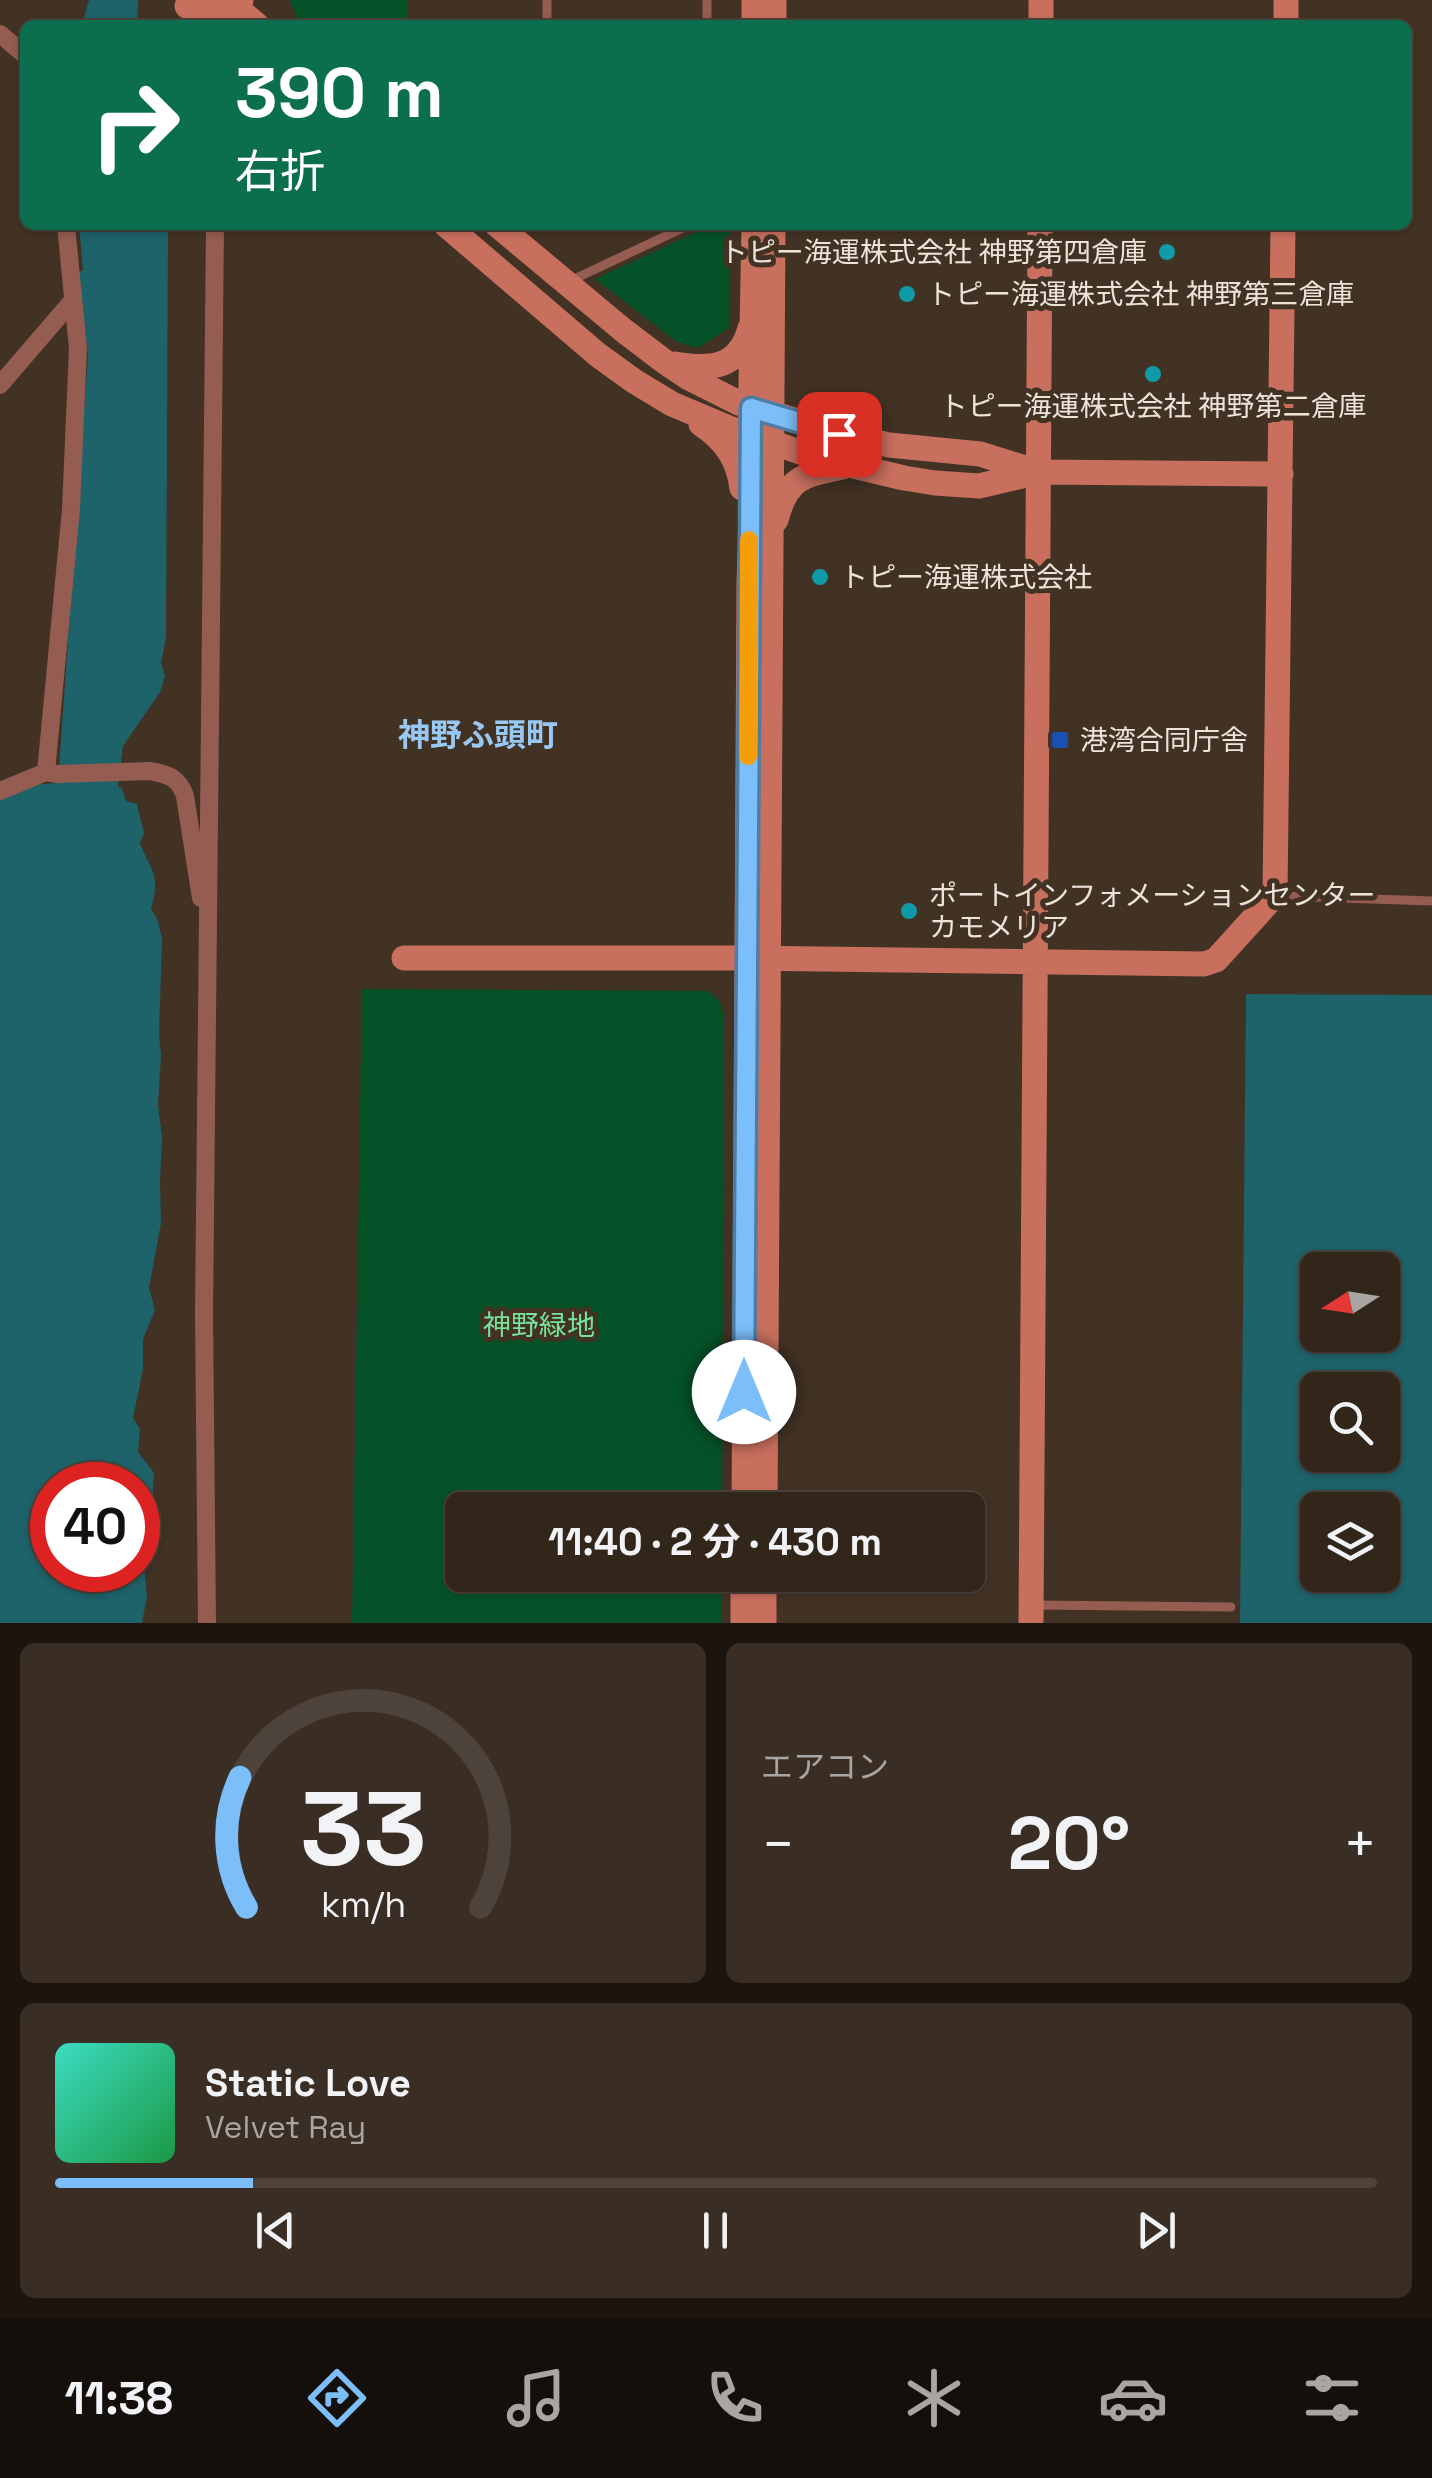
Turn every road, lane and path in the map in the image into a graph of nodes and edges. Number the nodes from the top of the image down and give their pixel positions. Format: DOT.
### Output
graph roads {
  1 [pos="183,3"];
  2 [pos="233,9"];
  3 [pos="204,20"];
  4 [pos="0,34"];
  5 [pos="20,51"];
  6 [pos="66,230"];
  7 [pos="215,230"];
  8 [pos="452,230"];
  9 [pos="503,230"];
  10 [pos="678,230"];
  11 [pos="755,230"];
  12 [pos="772,230"];
  13 [pos="1040,230"];
  14 [pos="1284,230"];
  15 [pos="565,283"];
  16 [pos="72,300"];
  17 [pos="763,314"];
  18 [pos="665,362"];
  19 [pos="0,385"];
  20 [pos="672,404"];
  21 [pos="761,411"];
  22 [pos="839,434"];
  23 [pos="761,438"];
  24 [pos="848,466"];
  25 [pos="1039,472"];
  26 [pos="1281,474"];
  27 [pos="760,540"];
  28 [pos="51,773"];
  29 [pos="0,791"];
  30 [pos="1275,895"];
  31 [pos="1432,901"];
  32 [pos="208,936"];
  33 [pos="404,958"];
  34 [pos="758,958"];
  35 [pos="1035,962"];
  36 [pos="744,1492"];
  37 [pos="765,1492"];
  38 [pos="743,1592"];
  39 [pos="764,1592"];
  40 [pos="1231,1607"];
  41 [pos="1031,1614"];
  42 [pos="207,1623"];
  43 [pos="743,1623"];
  44 [pos="764,1623"];
  1 -- 2 [label="street"];
  1 -- 3 [label="street"];
  4 -- 5 [label="street"];
  6 -- 16 [label="street"];
  7 -- 32 [label="street"];
  8 -- 20 [label="street"];
  9 -- 15 [label="street"];
  10 -- 15 [label="lane"];
  11 -- 17 [label="street"];
  12 -- 17 [label="street"];
  13 -- 25 [label="street"];
  14 -- 26 [label="street"];
  15 -- 18 [label="street"];
  16 -- 19 [label="street"];
  16 -- 28 [label="street"];
  17 -- 18 [label="street"];
  17 -- 21 [label="street"];
  17 -- 22 [label="street"];
  18 -- 21 [label="street"];
  20 -- 23 [label="street"];
  20 -- 27 [label="street"];
  21 -- 22 [label="street"];
  21 -- 23 [label="street"];
  22 -- 25 [label="street"];
  23 -- 24 [label="street"];
  23 -- 27 [label="street"];
  24 -- 25 [label="street"];
  24 -- 27 [label="street"];
  25 -- 26 [label="street"];
  25 -- 35 [label="street"];
  26 -- 30 [label="street"];
  27 -- 34 [label="street"];
  28 -- 29 [label="street"];
  28 -- 32 [label="street"];
  30 -- 31 [label="lane"];
  30 -- 35 [label="street"];
  32 -- 42 [label="street"];
  33 -- 34 [label="street"];
  34 -- 35 [label="street"];
  34 -- 36 [label="street"];
  34 -- 37 [label="street"];
  35 -- 41 [label="street"];
  38 -- 43 [label="street"];
  39 -- 44 [label="street"];
  40 -- 41 [label="lane"];
}
